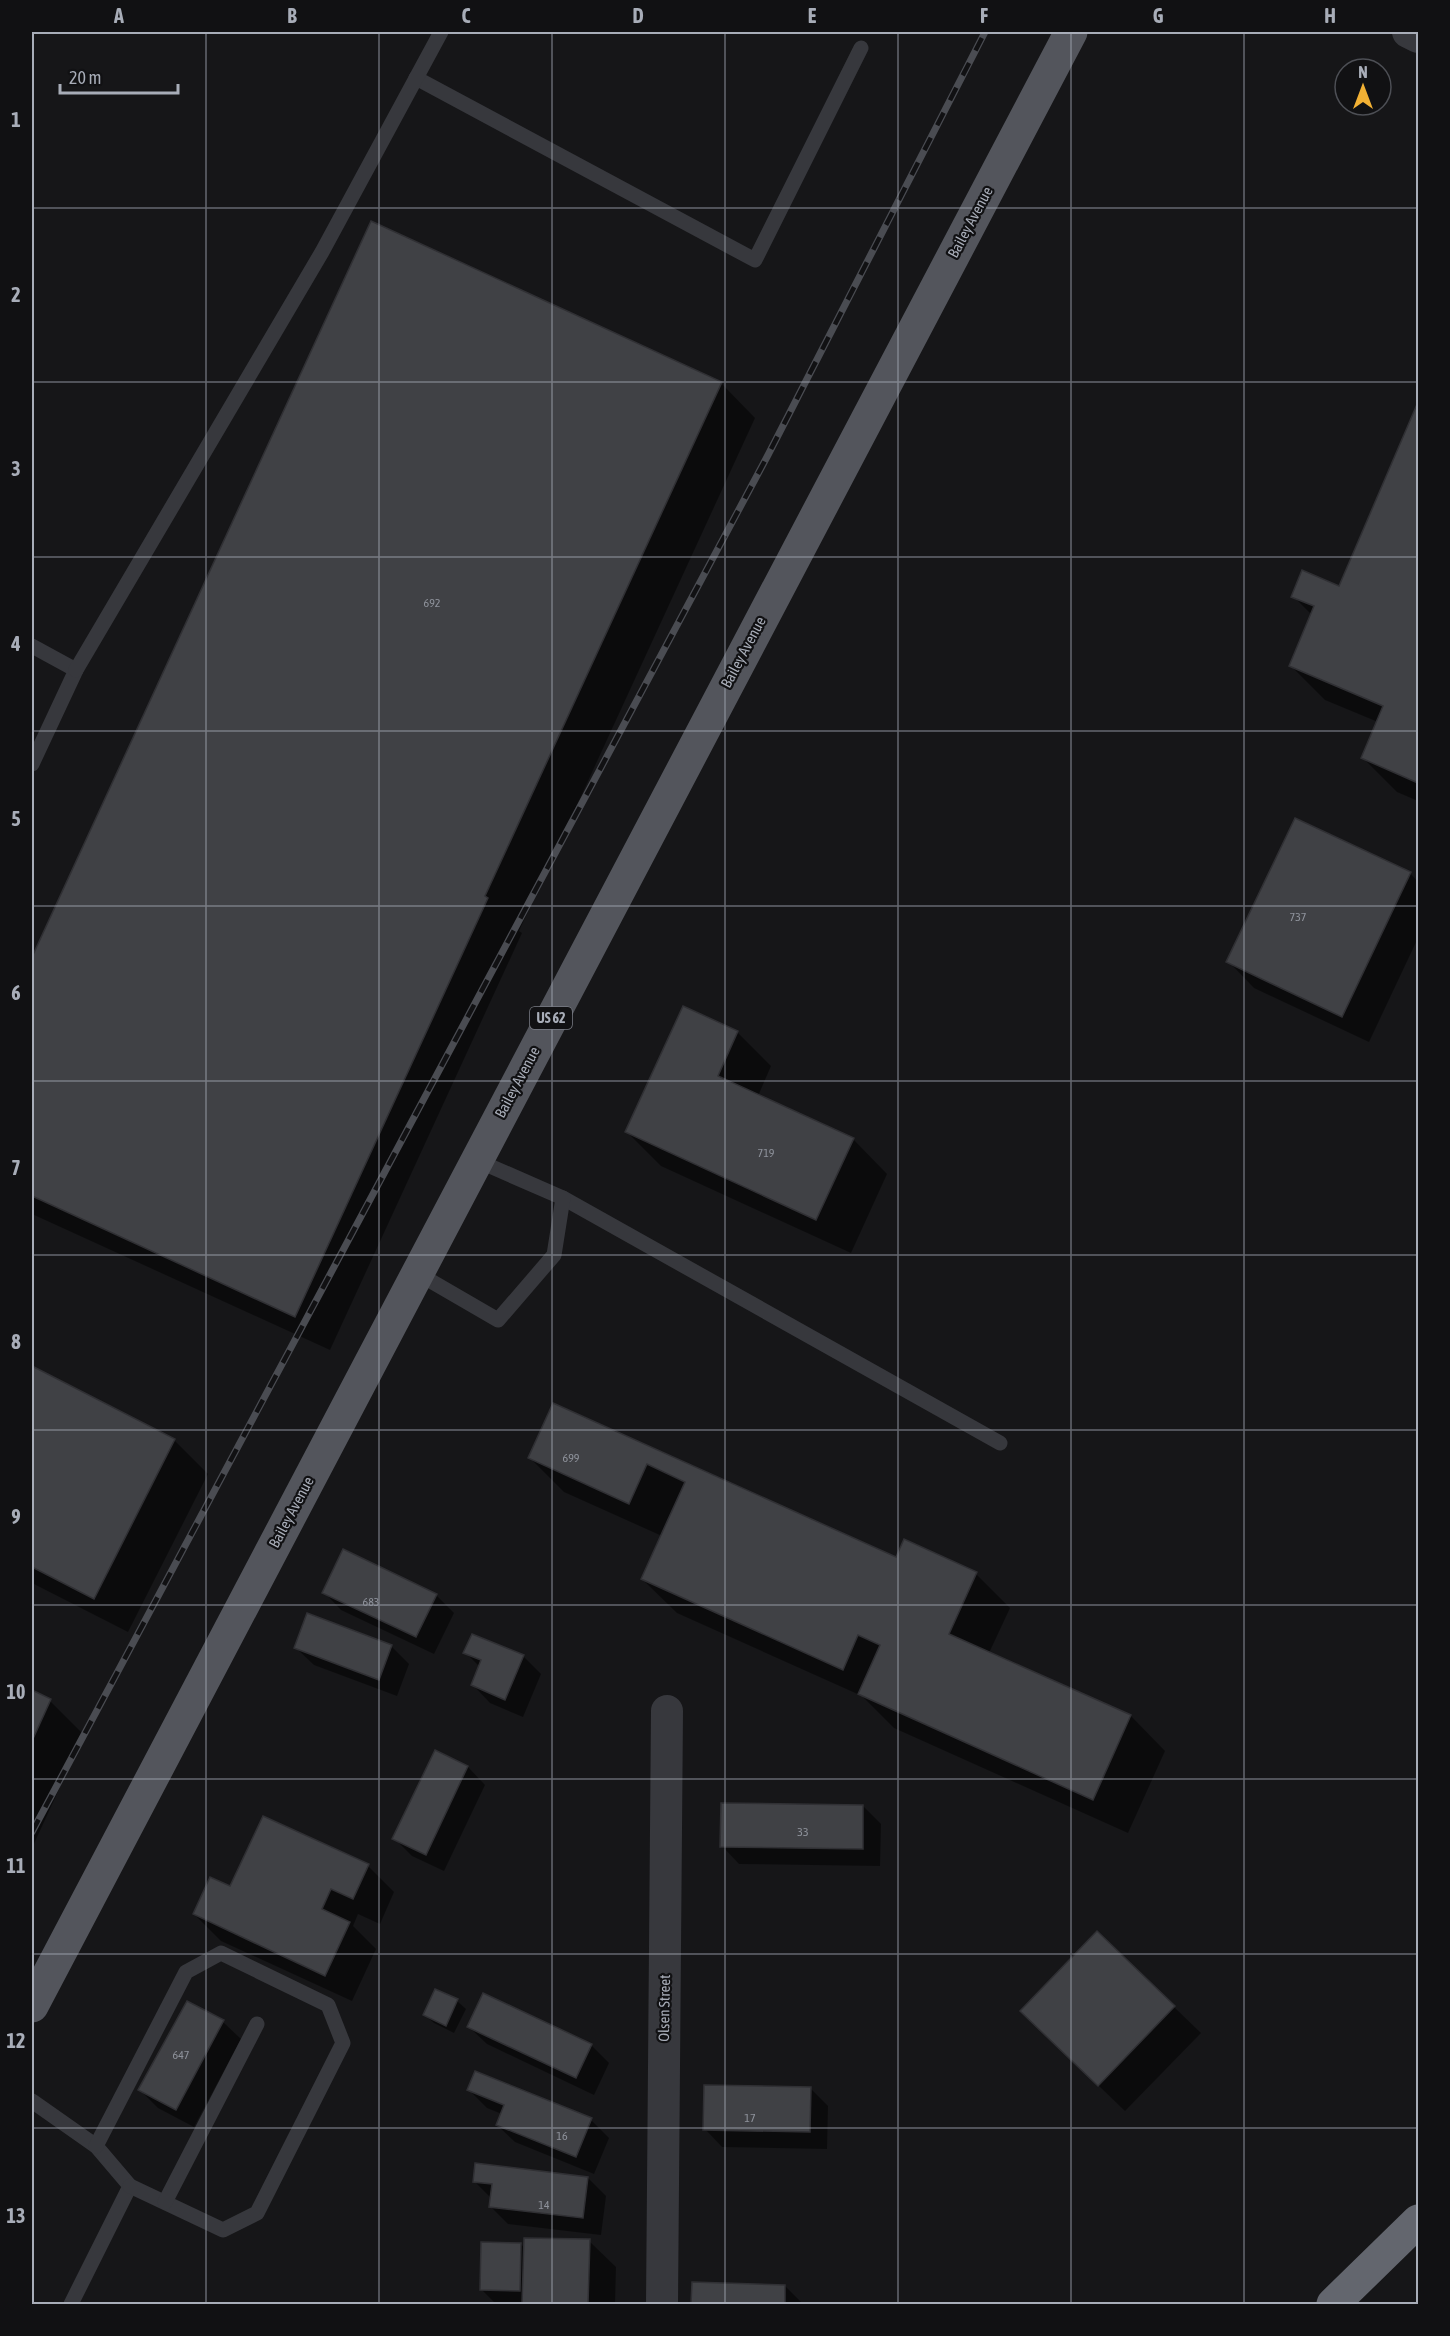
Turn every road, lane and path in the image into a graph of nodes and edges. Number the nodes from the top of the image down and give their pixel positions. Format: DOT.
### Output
graph roads {
  1 [pos="441,32"];
  2 [pos="1071,32"];
  3 [pos="1408,32"];
  4 [pos="1419,37"];
  5 [pos="861,48"];
  6 [pos="416,78"];
  7 [pos="32,646"];
  8 [pos="76,670"];
  9 [pos="32,764"];
  10 [pos="476,1160"];
  11 [pos="563,1198"];
  12 [pos="417,1273"];
  13 [pos="1000,1443"];
  14 [pos="667,1711"];
  15 [pos="32,2006"];
  16 [pos="257,2024"];
  17 [pos="32,2101"];
  18 [pos="96,2146"];
  19 [pos="130,2186"];
  20 [pos="165,2202"];
  21 [pos="1419,2221"];
  22 [pos="71,2304"];
  23 [pos="662,2304"];
  24 [pos="1333,2304"];
  1 -- 6 [label="lane"];
  2 -- 10 [label="main road, Bailey Avenue / US 62"];
  3 -- 4 [label="street"];
  5 -- 6 [label="lane"];
  6 -- 8 [label="lane"];
  7 -- 8 [label="lane"];
  8 -- 9 [label="lane"];
  10 -- 11 [label="lane"];
  10 -- 12 [label="main road, Bailey Avenue / US 62"];
  11 -- 12 [label="lane"];
  11 -- 13 [label="lane"];
  12 -- 15 [label="main road, Bailey Avenue / US 62"];
  14 -- 23 [label="street, Olsen Street"];
  16 -- 20 [label="lane"];
  17 -- 18 [label="lane"];
  18 -- 19 [label="lane"];
  18 -- 20 [label="lane"];
  19 -- 20 [label="lane"];
  19 -- 22 [label="lane"];
  21 -- 24 [label="highway"];
}
